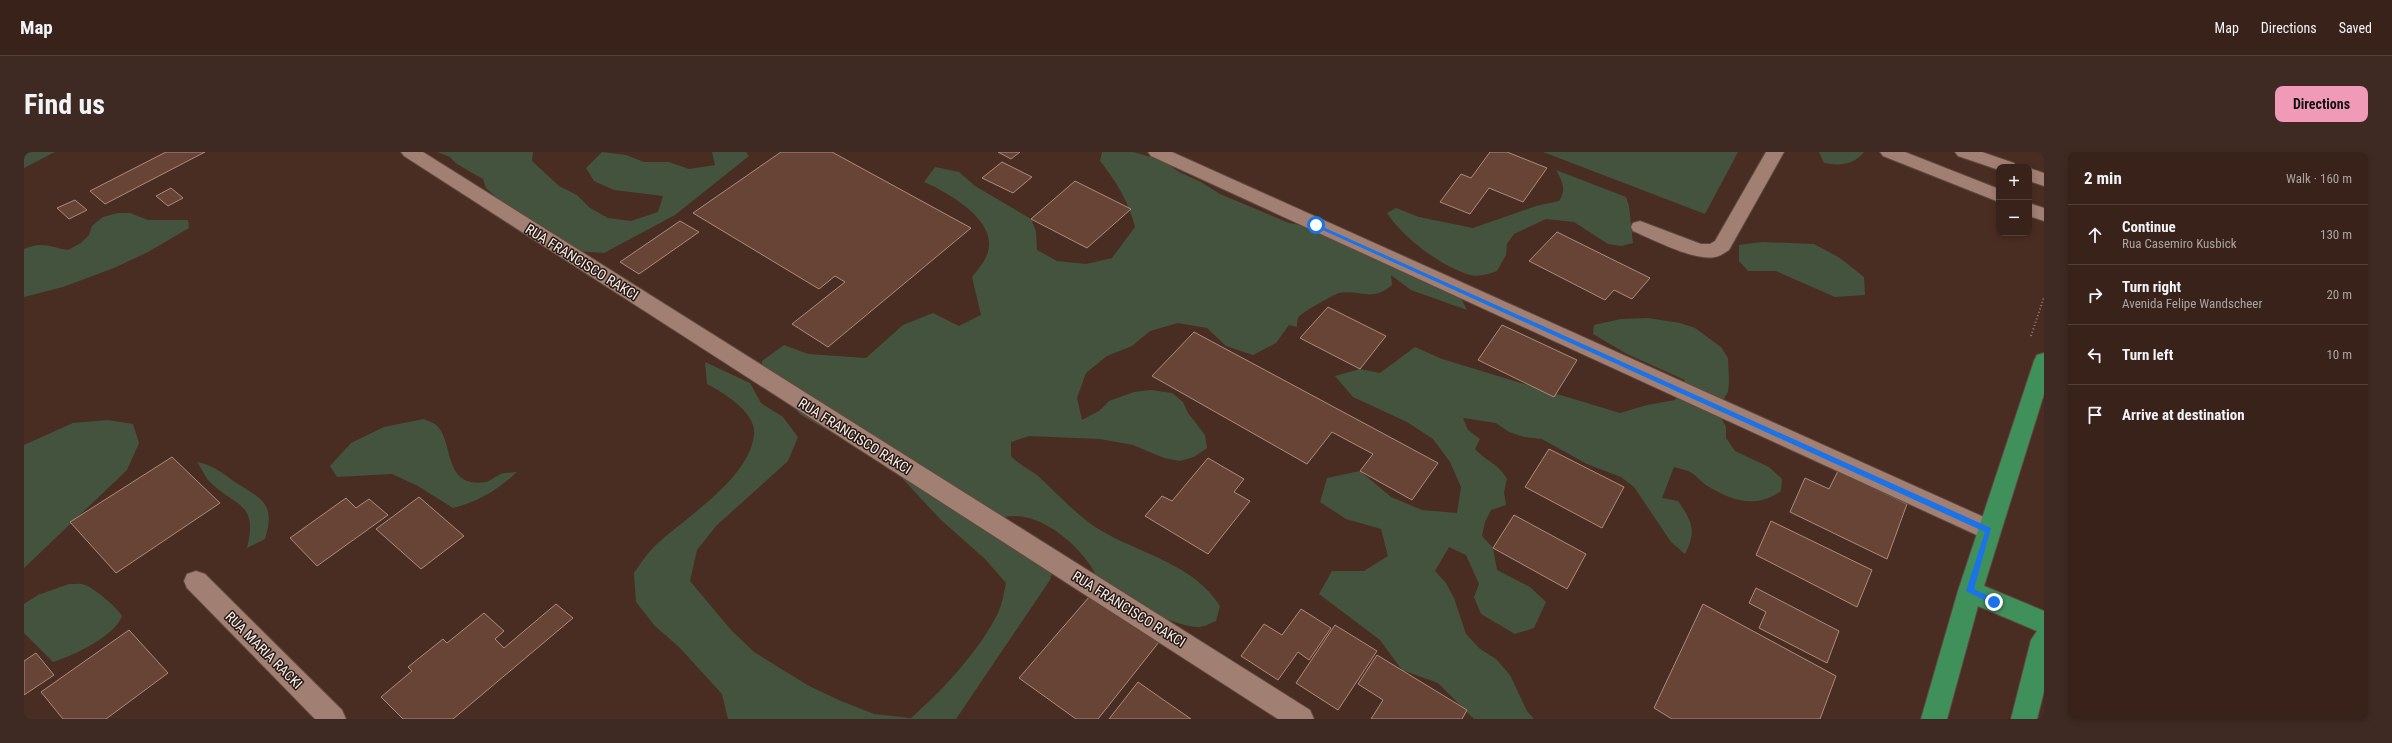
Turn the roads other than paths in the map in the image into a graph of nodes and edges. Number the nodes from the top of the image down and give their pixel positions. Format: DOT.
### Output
graph roads {
  1 [pos="410,152"];
  2 [pos="1156,152"];
  3 [pos="1776,152"];
  4 [pos="1889,152"];
  5 [pos="1964,152"];
  6 [pos="1999,164"];
  7 [pos="2032,175"];
  8 [pos="2044,180"];
  9 [pos="1996,195"];
  10 [pos="2032,210"];
  11 [pos="2044,215"];
  12 [pos="1640,227"];
  13 [pos="2044,361"];
  14 [pos="1989,530"];
  15 [pos="196,581"];
  16 [pos="1970,591"];
  17 [pos="2044,624"];
  18 [pos="2044,640"];
  19 [pos="333,719"];
  20 [pos="1301,719"];
  21 [pos="1934,719"];
  22 [pos="2024,719"];
  1 -- 20 [label="street, RUA FRANCISCO RAKCI"];
  2 -- 14 [label="street"];
  3 -- 12 [label="street"];
  4 -- 9 [label="street"];
  5 -- 6 [label="street"];
  7 -- 8 [label="street"];
  10 -- 11 [label="street"];
  13 -- 14 [label="main road"];
  14 -- 16 [label="main road"];
  15 -- 19 [label="street, RUA MARIA RACKI"];
  16 -- 17 [label="main road"];
  16 -- 21 [label="main road"];
  18 -- 22 [label="main road"];
}
